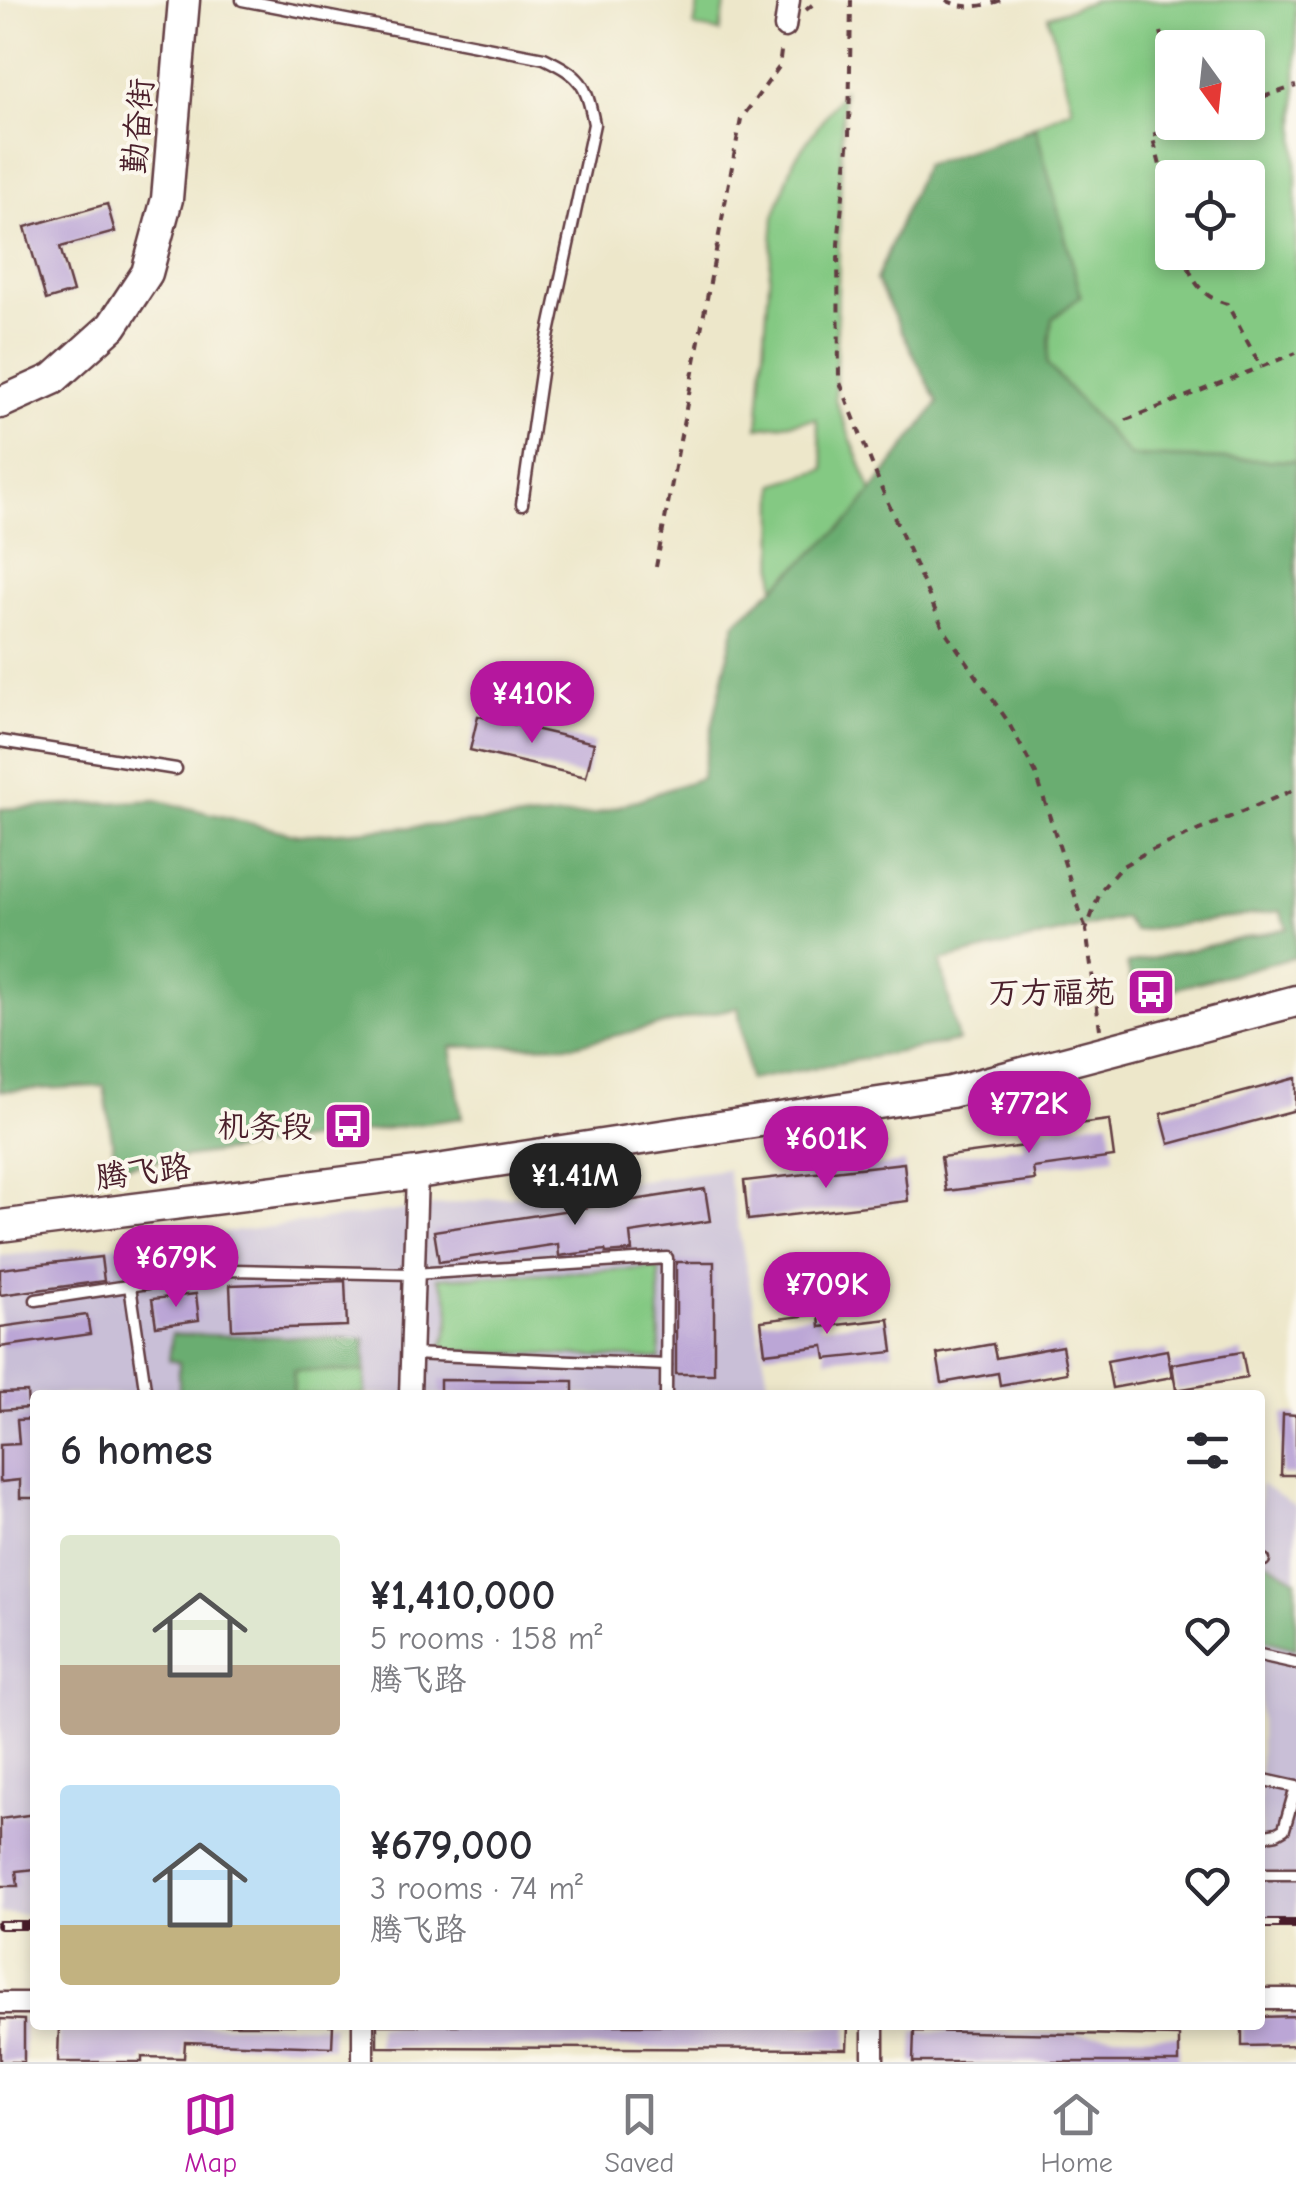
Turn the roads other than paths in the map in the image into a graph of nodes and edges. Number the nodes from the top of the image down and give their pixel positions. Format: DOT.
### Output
graph roads {
  1 [pos="184,0"];
  2 [pos="242,0"];
  3 [pos="789,0"];
  4 [pos="785,27"];
  5 [pos="0,403"];
  6 [pos="522,504"];
  7 [pos="0,741"];
  8 [pos="176,769"];
  9 [pos="1296,1001"];
  10 [pos="416,1173"];
  11 [pos="0,1226"];
  12 [pos="413,1274"];
  13 [pos="130,1286"];
  14 [pos="36,1300"];
  15 [pos="410,1354"];
  16 [pos="666,1365"];
  17 [pos="145,1390"];
  18 [pos="410,1390"];
  19 [pos="666,1390"];
  20 [pos="1265,1656"];
  21 [pos="1296,1663"];
  22 [pos="1265,1781"];
  23 [pos="1296,1787"];
  24 [pos="1265,1835"];
  25 [pos="1265,1874"];
  26 [pos="1296,1874"];
  27 [pos="1265,2000"];
  28 [pos="1296,2000"];
  29 [pos="30,2002"];
  30 [pos="0,2003"];
  31 [pos="363,2030"];
  32 [pos="873,2030"];
  33 [pos="363,2062"];
  34 [pos="873,2062"];
  1 -- 5 [label="street, 勤奋街"];
  2 -- 6 [label="lane"];
  3 -- 4 [label="street"];
  7 -- 8 [label="lane"];
  9 -- 10 [label="street, 腾飞路"];
  10 -- 11 [label="street, 腾飞路"];
  10 -- 12 [label="street"];
  12 -- 13 [label="lane"];
  12 -- 15 [label="street"];
  12 -- 16 [label="lane"];
  13 -- 14 [label="lane"];
  13 -- 17 [label="lane"];
  15 -- 16 [label="lane"];
  15 -- 18 [label="street"];
  16 -- 19 [label="lane"];
  20 -- 21 [label="lane"];
  22 -- 23 [label="lane"];
  23 -- 24 [label="lane"];
  25 -- 26 [label="lane"];
  27 -- 28 [label="street"];
  29 -- 30 [label="street"];
  31 -- 33 [label="street"];
  32 -- 34 [label="street"];
}
